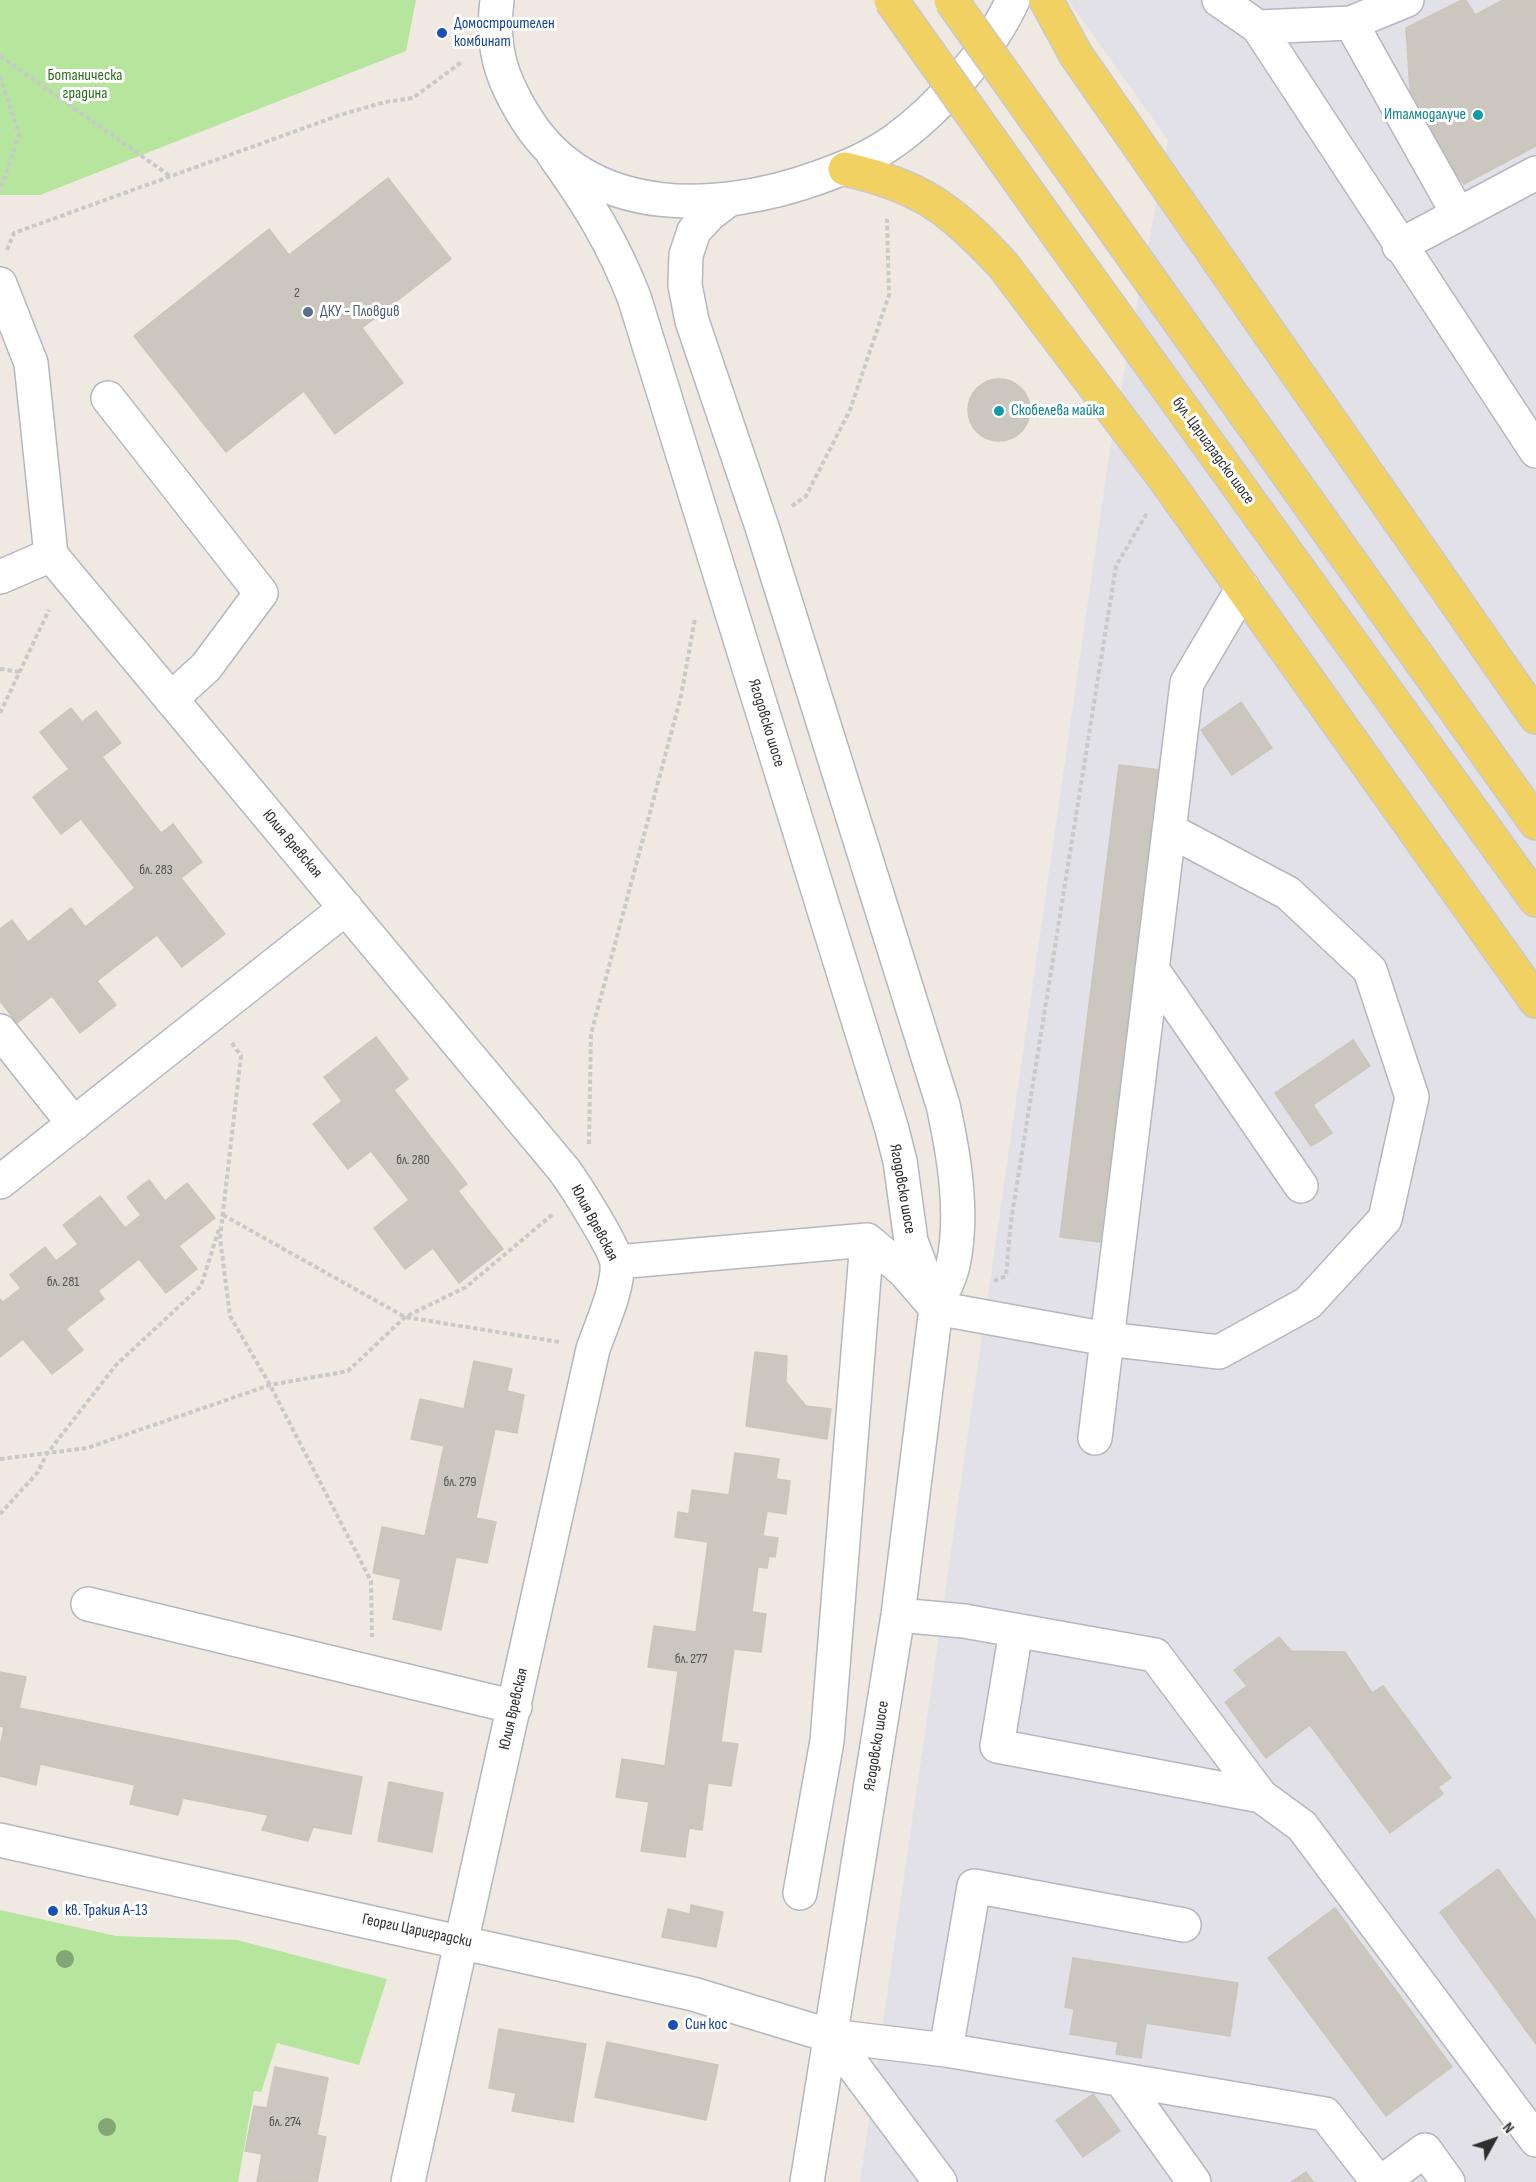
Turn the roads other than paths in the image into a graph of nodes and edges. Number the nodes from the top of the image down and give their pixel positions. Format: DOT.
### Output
graph roads {
  1 [pos="496,0"];
  2 [pos="891,0"];
  3 [pos="951,0"];
  4 [pos="1013,0"];
  5 [pos="1046,0"];
  6 [pos="1219,0"];
  7 [pos="1407,0"];
  8 [pos="1351,23"];
  9 [pos="1258,27"];
  10 [pos="553,154"];
  11 [pos="845,169"];
  12 [pos="1536,173"];
  13 [pos="727,201"];
  14 [pos="1458,214"];
  15 [pos="1399,246"];
  16 [pos="2,271"];
  17 [pos="108,398"];
  18 [pos="1536,451"];
  19 [pos="51,555"];
  20 [pos="0,577"];
  21 [pos="1243,588"];
  22 [pos="171,699"];
  23 [pos="1536,717"];
  24 [pos="1536,823"];
  25 [pos="1169,830"];
  26 [pos="1536,900"];
  27 [pos="346,908"];
  28 [pos="1152,969"];
  29 [pos="1536,1001"];
  30 [pos="0,1031"];
  31 [pos="74,1124"];
  32 [pos="0,1182"];
  33 [pos="1301,1186"];
  34 [pos="867,1240"];
  35 [pos="617,1262"];
  36 [pos="936,1308"];
  37 [pos="1107,1339"];
  38 [pos="1095,1438"];
  39 [pos="87,1604"];
  40 [pos="898,1615"];
  41 [pos="1016,1631"];
  42 [pos="515,1707"];
  43 [pos="827,1741"];
  44 [pos="876,1754"];
  45 [pos="1261,1796"];
  46 [pos="0,1839"];
  47 [pos="800,1893"];
  48 [pos="1184,1925"];
  49 [pos="463,1941"];
  50 [pos="831,2036"];
  51 [pos="946,2050"];
  52 [pos="1121,2080"];
  53 [pos="1536,2140"];
  54 [pos="408,2182"];
  55 [pos="807,2182"];
  56 [pos="940,2182"];
  57 [pos="1194,2182"];
  58 [pos="1378,2182"];
  59 [pos="1382,2182"];
  60 [pos="1448,2182"];
  1 -- 10 [label="street"];
  2 -- 26 [label="main road, бул. Цариградско шосе, bridge"];
  3 -- 24 [label="main road, bridge"];
  4 -- 11 [label="street"];
  5 -- 23 [label="main road"];
  6 -- 9 [label="street"];
  7 -- 8 [label="street"];
  8 -- 9 [label="street"];
  8 -- 14 [label="street"];
  9 -- 15 [label="street"];
  10 -- 13 [label="street"];
  10 -- 36 [label="street, Ягодовско шосе"];
  11 -- 13 [label="street"];
  11 -- 21 [label="main road"];
  12 -- 14 [label="street"];
  13 -- 36 [label="street, Ягодовско шосе"];
  14 -- 15 [label="street"];
  15 -- 18 [label="street"];
  16 -- 19 [label="street"];
  17 -- 22 [label="street"];
  19 -- 20 [label="street"];
  19 -- 22 [label="street, Юлия Вревская"];
  21 -- 25 [label="street"];
  21 -- 29 [label="main road"];
  22 -- 27 [label="street, Юлия Вревская"];
  25 -- 28 [label="street"];
  25 -- 37 [label="street"];
  27 -- 31 [label="street"];
  27 -- 35 [label="street, Юлия Вревская"];
  28 -- 33 [label="street"];
  28 -- 37 [label="street"];
  30 -- 31 [label="street"];
  31 -- 32 [label="street"];
  34 -- 35 [label="street"];
  34 -- 36 [label="street"];
  34 -- 43 [label="street"];
  35 -- 42 [label="street, Юлия Вревская"];
  36 -- 37 [label="street"];
  36 -- 40 [label="street, Ягодовско шосе"];
  37 -- 38 [label="street"];
  39 -- 42 [label="street"];
  40 -- 41 [label="street"];
  40 -- 44 [label="street, Ягодовско шосе"];
  41 -- 45 [label="street"];
  41 -- 45 [label="street"];
  42 -- 49 [label="street, Юлия Вревская"];
  43 -- 44 [label="street"];
  43 -- 47 [label="street"];
  44 -- 50 [label="street, Ягодовско шосе"];
  45 -- 53 [label="street"];
  46 -- 49 [label="street, Георги Цариградски"];
  48 -- 51 [label="street"];
  49 -- 50 [label="street, Георги Цариградски"];
  49 -- 54 [label="street, Юлия Вревская"];
  50 -- 51 [label="street, Георги Цариградски"];
  50 -- 55 [label="street, Ягодовско шосе"];
  50 -- 56 [label="street"];
  51 -- 52 [label="street, Георги Цариградски"];
  52 -- 57 [label="street"];
  52 -- 58 [label="street, Георги Цариградски"];
  59 -- 60 [label="street"];
}
